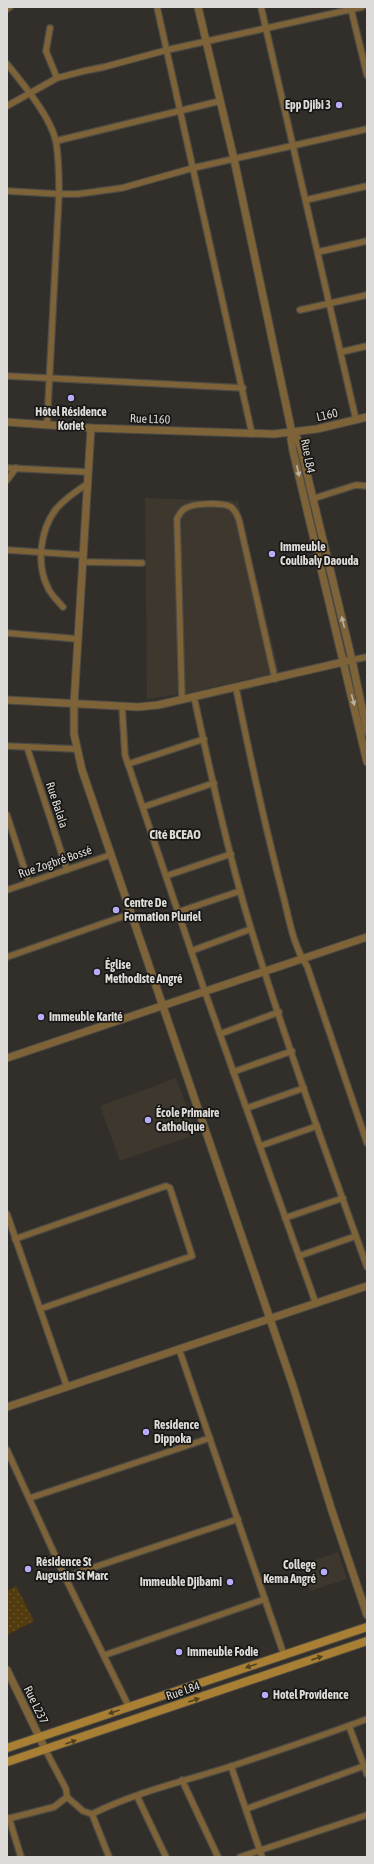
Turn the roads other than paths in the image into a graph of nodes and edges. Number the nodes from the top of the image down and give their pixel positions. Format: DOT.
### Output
graph roads {
  1 [pos="10,7"];
  2 [pos="157,7"];
  3 [pos="198,7"];
  4 [pos="262,7"];
  5 [pos="362,7"];
  6 [pos="7,9"];
  7 [pos="351,9"];
  8 [pos="50,28"];
  9 [pos="266,29"];
  10 [pos="206,41"];
  11 [pos="167,50"];
  12 [pos="7,64"];
  13 [pos="366,68"];
  14 [pos="367,75"];
  15 [pos="57,78"];
  16 [pos="30,93"];
  17 [pos="220,101"];
  18 [pos="7,106"];
  19 [pos="181,111"];
  20 [pos="367,129"];
  21 [pos="56,141"];
  22 [pos="294,146"];
  23 [pos="234,159"];
  24 [pos="193,168"];
  25 [pos="367,186"];
  26 [pos="7,191"];
  27 [pos="59,194"];
  28 [pos="306,200"];
  29 [pos="367,241"];
  30 [pos="318,252"];
  31 [pos="367,295"];
  32 [pos="330,303"];
  33 [pos="300,310"];
  34 [pos="367,346"];
  35 [pos="342,352"];
  36 [pos="7,376"];
  37 [pos="48,378"];
  38 [pos="243,388"];
  39 [pos="367,417"];
  40 [pos="356,420"];
  41 [pos="7,422"];
  42 [pos="47,424"];
  43 [pos="91,428"];
  44 [pos="292,433"];
  45 [pos="252,434"];
  46 [pos="7,468"];
  47 [pos="16,468"];
  48 [pos="88,472"];
  49 [pos="7,480"];
  50 [pos="87,484"];
  51 [pos="367,486"];
  52 [pos="312,499"];
  53 [pos="7,550"];
  54 [pos="41,552"];
  55 [pos="82,555"];
  56 [pos="82,562"];
  57 [pos="142,563"];
  58 [pos="63,608"];
  59 [pos="7,633"];
  60 [pos="78,639"];
  61 [pos="367,657"];
  62 [pos="352,660"];
  63 [pos="343,662"];
  64 [pos="275,679"];
  65 [pos="236,688"];
  66 [pos="194,697"];
  67 [pos="7,700"];
  68 [pos="182,700"];
  69 [pos="74,704"];
  70 [pos="122,706"];
  71 [pos="367,732"];
  72 [pos="204,739"];
  73 [pos="7,746"];
  74 [pos="27,747"];
  75 [pos="76,749"];
  76 [pos="367,762"];
  77 [pos="128,764"];
  78 [pos="214,783"];
  79 [pos="143,807"];
  80 [pos="7,815"];
  81 [pos="8,824"];
  82 [pos="231,854"];
  83 [pos="110,855"];
  84 [pos="67,870"];
  85 [pos="166,876"];
  86 [pos="29,883"];
  87 [pos="7,890"];
  88 [pos="240,891"];
  89 [pos="178,912"];
  90 [pos="130,914"];
  91 [pos="251,929"];
  92 [pos="367,937"];
  93 [pos="191,951"];
  94 [pos="7,957"];
  95 [pos="302,959"];
  96 [pos="265,971"];
  97 [pos="205,992"];
  98 [pos="162,1007"];
  99 [pos="279,1012"];
  100 [pos="220,1034"];
  101 [pos="292,1051"];
  102 [pos="7,1058"];
  103 [pos="233,1072"];
  104 [pos="304,1088"];
  105 [pos="246,1108"];
  106 [pos="317,1126"];
  107 [pos="367,1143"];
  108 [pos="260,1146"];
  109 [pos="343,1198"];
  110 [pos="7,1214"];
  111 [pos="285,1218"];
  112 [pos="356,1236"];
  113 [pos="15,1239"];
  114 [pos="299,1256"];
  115 [pos="367,1267"];
  116 [pos="367,1286"];
  117 [pos="316,1304"];
  118 [pos="40,1309"];
  119 [pos="270,1320"];
  120 [pos="179,1349"];
  121 [pos="67,1387"];
  122 [pos="7,1407"];
  123 [pos="210,1438"];
  124 [pos="7,1450"];
  125 [pos="30,1498"];
  126 [pos="238,1519"];
  127 [pos="65,1577"];
  128 [pos="265,1599"];
  129 [pos="367,1615"];
  130 [pos="367,1627"];
  131 [pos="367,1641"];
  132 [pos="105,1655"];
  133 [pos="284,1655"];
  134 [pos="7,1670"];
  135 [pos="130,1707"];
  136 [pos="367,1719"];
  137 [pos="350,1726"];
  138 [pos="40,1738"];
  139 [pos="7,1748"];
  140 [pos="46,1751"];
  141 [pos="7,1762"];
  142 [pos="231,1766"];
  143 [pos="364,1766"];
  144 [pos="367,1774"];
  145 [pos="182,1780"];
  146 [pos="137,1796"];
  147 [pos="67,1797"];
  148 [pos="246,1809"];
  149 [pos="92,1814"];
  150 [pos="367,1815"];
  151 [pos="8,1818"];
  152 [pos="260,1850"];
  153 [pos="21,1857"];
  154 [pos="109,1857"];
  155 [pos="166,1857"];
  156 [pos="218,1857"];
  157 [pos="240,1857"];
  158 [pos="262,1857"];
  1 -- 6 [label="street"];
  2 -- 11 [label="street"];
  3 -- 10 [label="street"];
  4 -- 9 [label="street"];
  5 -- 7 [label="street"];
  7 -- 9 [label="street"];
  7 -- 13 [label="street"];
  8 -- 15 [label="street"];
  9 -- 10 [label="street"];
  9 -- 22 [label="street"];
  10 -- 11 [label="street"];
  10 -- 17 [label="street"];
  11 -- 15 [label="street"];
  11 -- 19 [label="street"];
  12 -- 16 [label="street"];
  13 -- 14 [label="street"];
  15 -- 16 [label="street"];
  16 -- 18 [label="street"];
  16 -- 21 [label="street"];
  17 -- 19 [label="street"];
  17 -- 23 [label="street"];
  19 -- 21 [label="street"];
  19 -- 24 [label="street"];
  20 -- 22 [label="street"];
  21 -- 27 [label="street"];
  22 -- 23 [label="street"];
  22 -- 28 [label="street"];
  23 -- 24 [label="street"];
  23 -- 44 [label="street"];
  24 -- 27 [label="street"];
  24 -- 38 [label="street"];
  25 -- 28 [label="street"];
  26 -- 27 [label="street"];
  27 -- 37 [label="street"];
  28 -- 30 [label="street"];
  29 -- 30 [label="street"];
  30 -- 32 [label="street"];
  31 -- 32 [label="street"];
  32 -- 33 [label="street"];
  32 -- 35 [label="street"];
  34 -- 35 [label="street"];
  35 -- 40 [label="street"];
  36 -- 37 [label="street"];
  37 -- 38 [label="street"];
  37 -- 42 [label="street"];
  38 -- 45 [label="street"];
  39 -- 40 [label="street, L160"];
  40 -- 44 [label="street, L160"];
  41 -- 42 [label="street, Rue L160"];
  42 -- 43 [label="street, Rue L160"];
  43 -- 45 [label="street, Rue L160"];
  43 -- 48 [label="street"];
  44 -- 45 [label="street, Rue L160"];
  44 -- 52 [label="street, Rue L84"];
  44 -- 63 [label="street, Rue L84, one-way"];
  46 -- 47 [label="street"];
  47 -- 48 [label="street"];
  47 -- 49 [label="street"];
  48 -- 50 [label="street"];
  50 -- 54 [label="street"];
  50 -- 55 [label="street"];
  51 -- 52 [label="street"];
  62 -- 52 [label="street, Rue L84, one-way"];
  53 -- 54 [label="street"];
  54 -- 55 [label="street"];
  54 -- 58 [label="street"];
  55 -- 56 [label="street"];
  56 -- 57 [label="street"];
  56 -- 60 [label="street"];
  59 -- 60 [label="street"];
  60 -- 69 [label="street"];
  61 -- 62 [label="street"];
  62 -- 63 [label="street"];
  62 -- 71 [label="street, Rue L84"];
  63 -- 64 [label="street"];
  63 -- 76 [label="street, Rue L84, one-way"];
  64 -- 65 [label="street"];
  64 -- 68 [label="street"];
  65 -- 66 [label="street"];
  65 -- 95 [label="street"];
  66 -- 68 [label="street"];
  66 -- 72 [label="street"];
  67 -- 69 [label="street"];
  68 -- 70 [label="street"];
  69 -- 70 [label="street"];
  69 -- 75 [label="street"];
  70 -- 77 [label="street"];
  72 -- 77 [label="street"];
  72 -- 78 [label="street"];
  73 -- 74 [label="street"];
  74 -- 75 [label="street"];
  74 -- 84 [label="street, Rue Balala"];
  75 -- 83 [label="street"];
  77 -- 79 [label="street"];
  78 -- 79 [label="street"];
  78 -- 82 [label="street"];
  79 -- 85 [label="street"];
  80 -- 81 [label="street"];
  81 -- 86 [label="street"];
  82 -- 85 [label="street"];
  82 -- 88 [label="street"];
  83 -- 84 [label="street, Rue Zogbré Bossé"];
  83 -- 90 [label="street"];
  84 -- 86 [label="street, Rue Zogbré Bossé"];
  85 -- 89 [label="street"];
  86 -- 87 [label="street, Rue Zogbré Bossé"];
  88 -- 89 [label="street"];
  88 -- 91 [label="street"];
  89 -- 93 [label="street"];
  90 -- 94 [label="street"];
  90 -- 98 [label="street"];
  91 -- 93 [label="street"];
  91 -- 96 [label="street"];
  92 -- 95 [label="street"];
  93 -- 97 [label="street"];
  95 -- 96 [label="street"];
  95 -- 107 [label="street"];
  96 -- 97 [label="street"];
  96 -- 99 [label="street"];
  97 -- 98 [label="street"];
  97 -- 100 [label="street"];
  98 -- 102 [label="street"];
  98 -- 119 [label="street"];
  99 -- 100 [label="street"];
  99 -- 101 [label="street"];
  100 -- 103 [label="street"];
  101 -- 103 [label="street"];
  101 -- 104 [label="street"];
  103 -- 105 [label="street"];
  104 -- 105 [label="street"];
  104 -- 106 [label="street"];
  105 -- 108 [label="street"];
  106 -- 108 [label="street"];
  106 -- 109 [label="street"];
  108 -- 111 [label="street"];
  109 -- 111 [label="street"];
  109 -- 112 [label="street"];
  110 -- 113 [label="street"];
  111 -- 114 [label="street"];
  112 -- 114 [label="street"];
  112 -- 115 [label="street"];
  113 -- 118 [label="street"];
  113 -- 118 [label="street"];
  114 -- 117 [label="street"];
  116 -- 117 [label="street"];
  117 -- 119 [label="street"];
  118 -- 121 [label="street"];
  119 -- 120 [label="street"];
  119 -- 129 [label="street"];
  120 -- 121 [label="street"];
  120 -- 123 [label="street"];
  121 -- 122 [label="street"];
  123 -- 125 [label="street"];
  123 -- 126 [label="street"];
  124 -- 125 [label="street"];
  125 -- 127 [label="street"];
  126 -- 127 [label="street"];
  126 -- 128 [label="street"];
  127 -- 132 [label="street"];
  128 -- 132 [label="street"];
  128 -- 133 [label="street"];
  130 -- 133 [label="main road, Rue L84"];
  140 -- 131 [label="main road, Rue L84, one-way"];
  132 -- 135 [label="street"];
  133 -- 135 [label="main road, Rue L84, one-way"];
  134 -- 138 [label="street, Rue L237"];
  135 -- 138 [label="main road, Rue L84, one-way"];
  136 -- 137 [label="street"];
  137 -- 142 [label="street"];
  137 -- 143 [label="street"];
  138 -- 139 [label="main road, Rue L84"];
  138 -- 140 [label="street, Rue L237"];
  140 -- 141 [label="main road, Rue L84"];
  140 -- 147 [label="street"];
  142 -- 145 [label="street"];
  142 -- 148 [label="street"];
  143 -- 144 [label="street"];
  143 -- 148 [label="street"];
  145 -- 146 [label="street"];
  145 -- 156 [label="street"];
  146 -- 149 [label="street"];
  146 -- 155 [label="street"];
  147 -- 149 [label="street"];
  147 -- 151 [label="street"];
  148 -- 152 [label="street"];
  149 -- 154 [label="street"];
  150 -- 152 [label="street"];
  151 -- 153 [label="street"];
  152 -- 157 [label="street"];
  152 -- 158 [label="street"];
}
